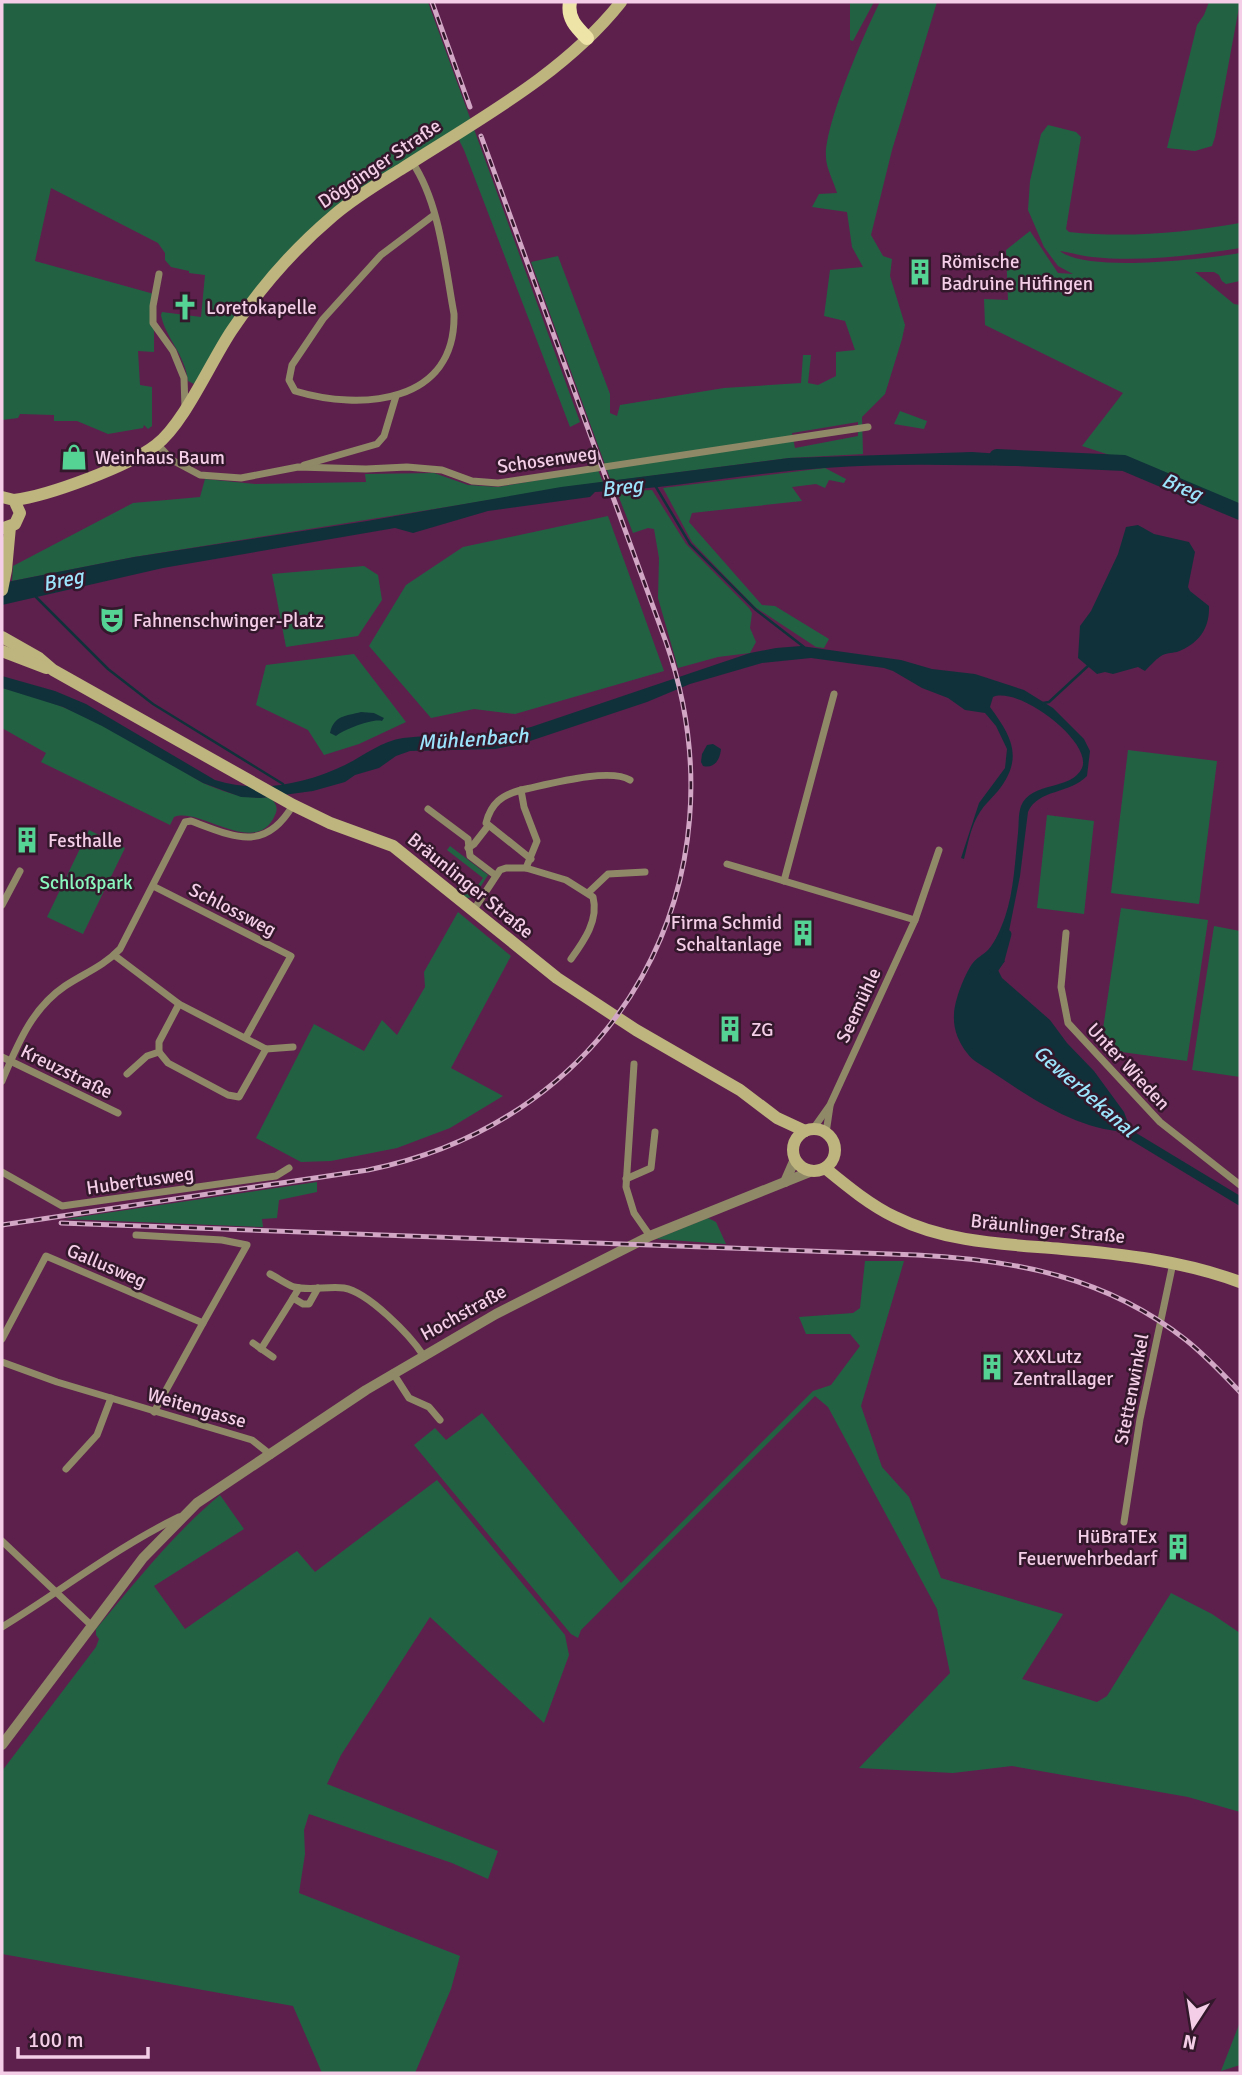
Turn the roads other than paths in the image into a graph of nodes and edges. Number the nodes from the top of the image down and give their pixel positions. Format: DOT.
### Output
graph roads {
  1 [pos="570,2"];
  2 [pos="621,2"];
  3 [pos="587,38"];
  4 [pos="412,162"];
  5 [pos="434,215"];
  6 [pos="159,274"];
  7 [pos="397,396"];
  8 [pos="185,409"];
  9 [pos="868,427"];
  10 [pos="157,444"];
  11 [pos="298,467"];
  12 [pos="52,492"];
  13 [pos="8,498"];
  14 [pos="20,515"];
  15 [pos="6,527"];
  16 [pos="2,581"];
  17 [pos="2,590"];
  18 [pos="2,637"];
  19 [pos="2,651"];
  20 [pos="53,670"];
  21 [pos="834,694"];
  22 [pos="630,780"];
  23 [pos="521,790"];
  24 [pos="293,805"];
  25 [pos="428,809"];
  26 [pos="488,826"];
  27 [pos="468,848"];
  28 [pos="939,850"];
  29 [pos="531,859"];
  30 [pos="727,864"];
  31 [pos="526,867"];
  32 [pos="20,872"];
  33 [pos="645,872"];
  34 [pos="495,875"];
  35 [pos="784,881"];
  36 [pos="153,886"];
  37 [pos="589,892"];
  38 [pos="2,905"];
  39 [pos="473,911"];
  40 [pos="915,920"];
  41 [pos="1066,933"];
  42 [pos="114,955"];
  43 [pos="571,960"];
  44 [pos="179,1004"];
  45 [pos="246,1037"];
  46 [pos="293,1047"];
  47 [pos="266,1049"];
  48 [pos="159,1052"];
  49 [pos="2,1057"];
  50 [pos="11,1061"];
  51 [pos="634,1064"];
  52 [pos="127,1074"];
  53 [pos="2,1082"];
  54 [pos="830,1105"];
  55 [pos="118,1113"];
  56 [pos="777,1118"];
  57 [pos="809,1130"];
  58 [pos="654,1132"];
  59 [pos="827,1133"];
  60 [pos="794,1143"];
  61 [pos="795,1159"];
  62 [pos="830,1163"];
  63 [pos="289,1167"];
  64 [pos="812,1171"];
  65 [pos="2,1172"];
  66 [pos="626,1179"];
  67 [pos="785,1182"];
  68 [pos="1240,1185"];
  69 [pos="136,1235"];
  70 [pos="650,1236"];
  71 [pos="1173,1262"];
  72 [pos="270,1273"];
  73 [pos="1240,1282"];
  74 [pos="299,1288"];
  75 [pos="318,1288"];
  76 [pos="293,1298"];
  77 [pos="203,1323"];
  78 [pos="2,1339"];
  79 [pos="253,1343"];
  80 [pos="261,1349"];
  81 [pos="423,1355"];
  82 [pos="273,1357"];
  83 [pos="4,1363"];
  84 [pos="2,1373"];
  85 [pos="393,1373"];
  86 [pos="111,1398"];
  87 [pos="154,1412"];
  88 [pos="440,1420"];
  89 [pos="271,1455"];
  90 [pos="66,1469"];
  91 [pos="183,1516"];
  92 [pos="1124,1522"];
  93 [pos="2,1541"];
  94 [pos="56,1594"];
  95 [pos="92,1626"];
  96 [pos="2,1627"];
  97 [pos="2,1745"];
  1 -- 3 [label="highway"];
  2 -- 3 [label="main road, Dögginger Straße"];
  3 -- 4 [label="main road, Dögginger Straße"];
  4 -- 5 [label="street"];
  4 -- 8 [label="main road, Dögginger Straße"];
  5 -- 7 [label="street"];
  5 -- 7 [label="street"];
  6 -- 8 [label="street"];
  7 -- 11 [label="street"];
  8 -- 10 [label="main road, Dögginger Straße"];
  9 -- 11 [label="street, Schosenweg"];
  10 -- 11 [label="street, Schosenweg"];
  10 -- 12 [label="main road, Dögginger Straße"];
  12 -- 13 [label="main road, Dögginger Straße"];
  12 -- 14 [label="main road, Dögginger Straße"];
  13 -- 14 [label="main road"];
  14 -- 15 [label="main road, Dögginger Straße"];
  15 -- 16 [label="main road"];
  16 -- 17 [label="main road"];
  18 -- 20 [label="main road, Bräunlinger Straße"];
  19 -- 20 [label="main road, Bräunlinger Straße"];
  20 -- 24 [label="main road, Bräunlinger Straße"];
  21 -- 35 [label="street"];
  22 -- 23 [label="street"];
  23 -- 26 [label="street"];
  23 -- 29 [label="street"];
  24 -- 36 [label="street"];
  24 -- 39 [label="main road, Bräunlinger Straße"];
  25 -- 27 [label="street"];
  26 -- 27 [label="street"];
  26 -- 29 [label="street"];
  27 -- 34 [label="street"];
  28 -- 40 [label="street, Seemühle"];
  29 -- 31 [label="street"];
  30 -- 35 [label="street"];
  31 -- 34 [label="street"];
  31 -- 37 [label="street"];
  32 -- 38 [label="street"];
  33 -- 37 [label="street"];
  34 -- 39 [label="street"];
  35 -- 40 [label="street"];
  36 -- 42 [label="street"];
  36 -- 45 [label="street, Schlossweg"];
  37 -- 43 [label="street"];
  39 -- 56 [label="main road, Bräunlinger Straße"];
  40 -- 54 [label="street, Seemühle"];
  41 -- 68 [label="street, Unter Wieden"];
  42 -- 44 [label="street"];
  42 -- 50 [label="street"];
  44 -- 45 [label="street"];
  44 -- 48 [label="street"];
  45 -- 47 [label="street"];
  46 -- 47 [label="street"];
  47 -- 48 [label="street"];
  48 -- 52 [label="street"];
  49 -- 50 [label="street, Kreuzstraße"];
  50 -- 53 [label="street"];
  50 -- 55 [label="street, Kreuzstraße"];
  51 -- 66 [label="street"];
  54 -- 57 [label="street, Seemühle"];
  54 -- 59 [label="street, Seemühle"];
  56 -- 57 [label="main road, Bräunlinger Straße"];
  56 -- 60 [label="main road, Bräunlinger Straße"];
  57 -- 59 [label="main road"];
  57 -- 60 [label="main road"];
  58 -- 66 [label="street"];
  59 -- 62 [label="main road"];
  60 -- 61 [label="main road"];
  61 -- 64 [label="main road"];
  61 -- 67 [label="street"];
  62 -- 64 [label="main road"];
  62 -- 71 [label="main road, Bräunlinger Straße"];
  63 -- 65 [label="street, Hubertusweg"];
  64 -- 67 [label="street, Hochstraße"];
  66 -- 70 [label="street"];
  67 -- 70 [label="street, Hochstraße"];
  69 -- 77 [label="street, Gallusweg"];
  70 -- 81 [label="street, Hochstraße"];
  71 -- 73 [label="main road, Bräunlinger Straße"];
  71 -- 92 [label="street, Stettenwinkel"];
  72 -- 74 [label="street"];
  74 -- 75 [label="street"];
  74 -- 76 [label="street"];
  75 -- 76 [label="street"];
  75 -- 81 [label="street"];
  76 -- 80 [label="street"];
  77 -- 78 [label="street, Gallusweg"];
  77 -- 87 [label="street, Gallusweg"];
  79 -- 80 [label="street"];
  80 -- 82 [label="street"];
  81 -- 85 [label="street, Hochstraße"];
  83 -- 84 [label="street"];
  83 -- 86 [label="street, Weitengasse"];
  85 -- 88 [label="street"];
  85 -- 89 [label="street, Hochstraße"];
  86 -- 87 [label="street, Weitengasse"];
  86 -- 90 [label="street"];
  87 -- 89 [label="street, Weitengasse"];
  89 -- 91 [label="street, Hochstraße"];
  91 -- 94 [label="street, Hochstraße"];
  91 -- 95 [label="street, Hochstraße"];
  93 -- 94 [label="street"];
  94 -- 95 [label="street"];
  94 -- 96 [label="street, Hochstraße"];
  95 -- 97 [label="street, Hochstraße"];
}
